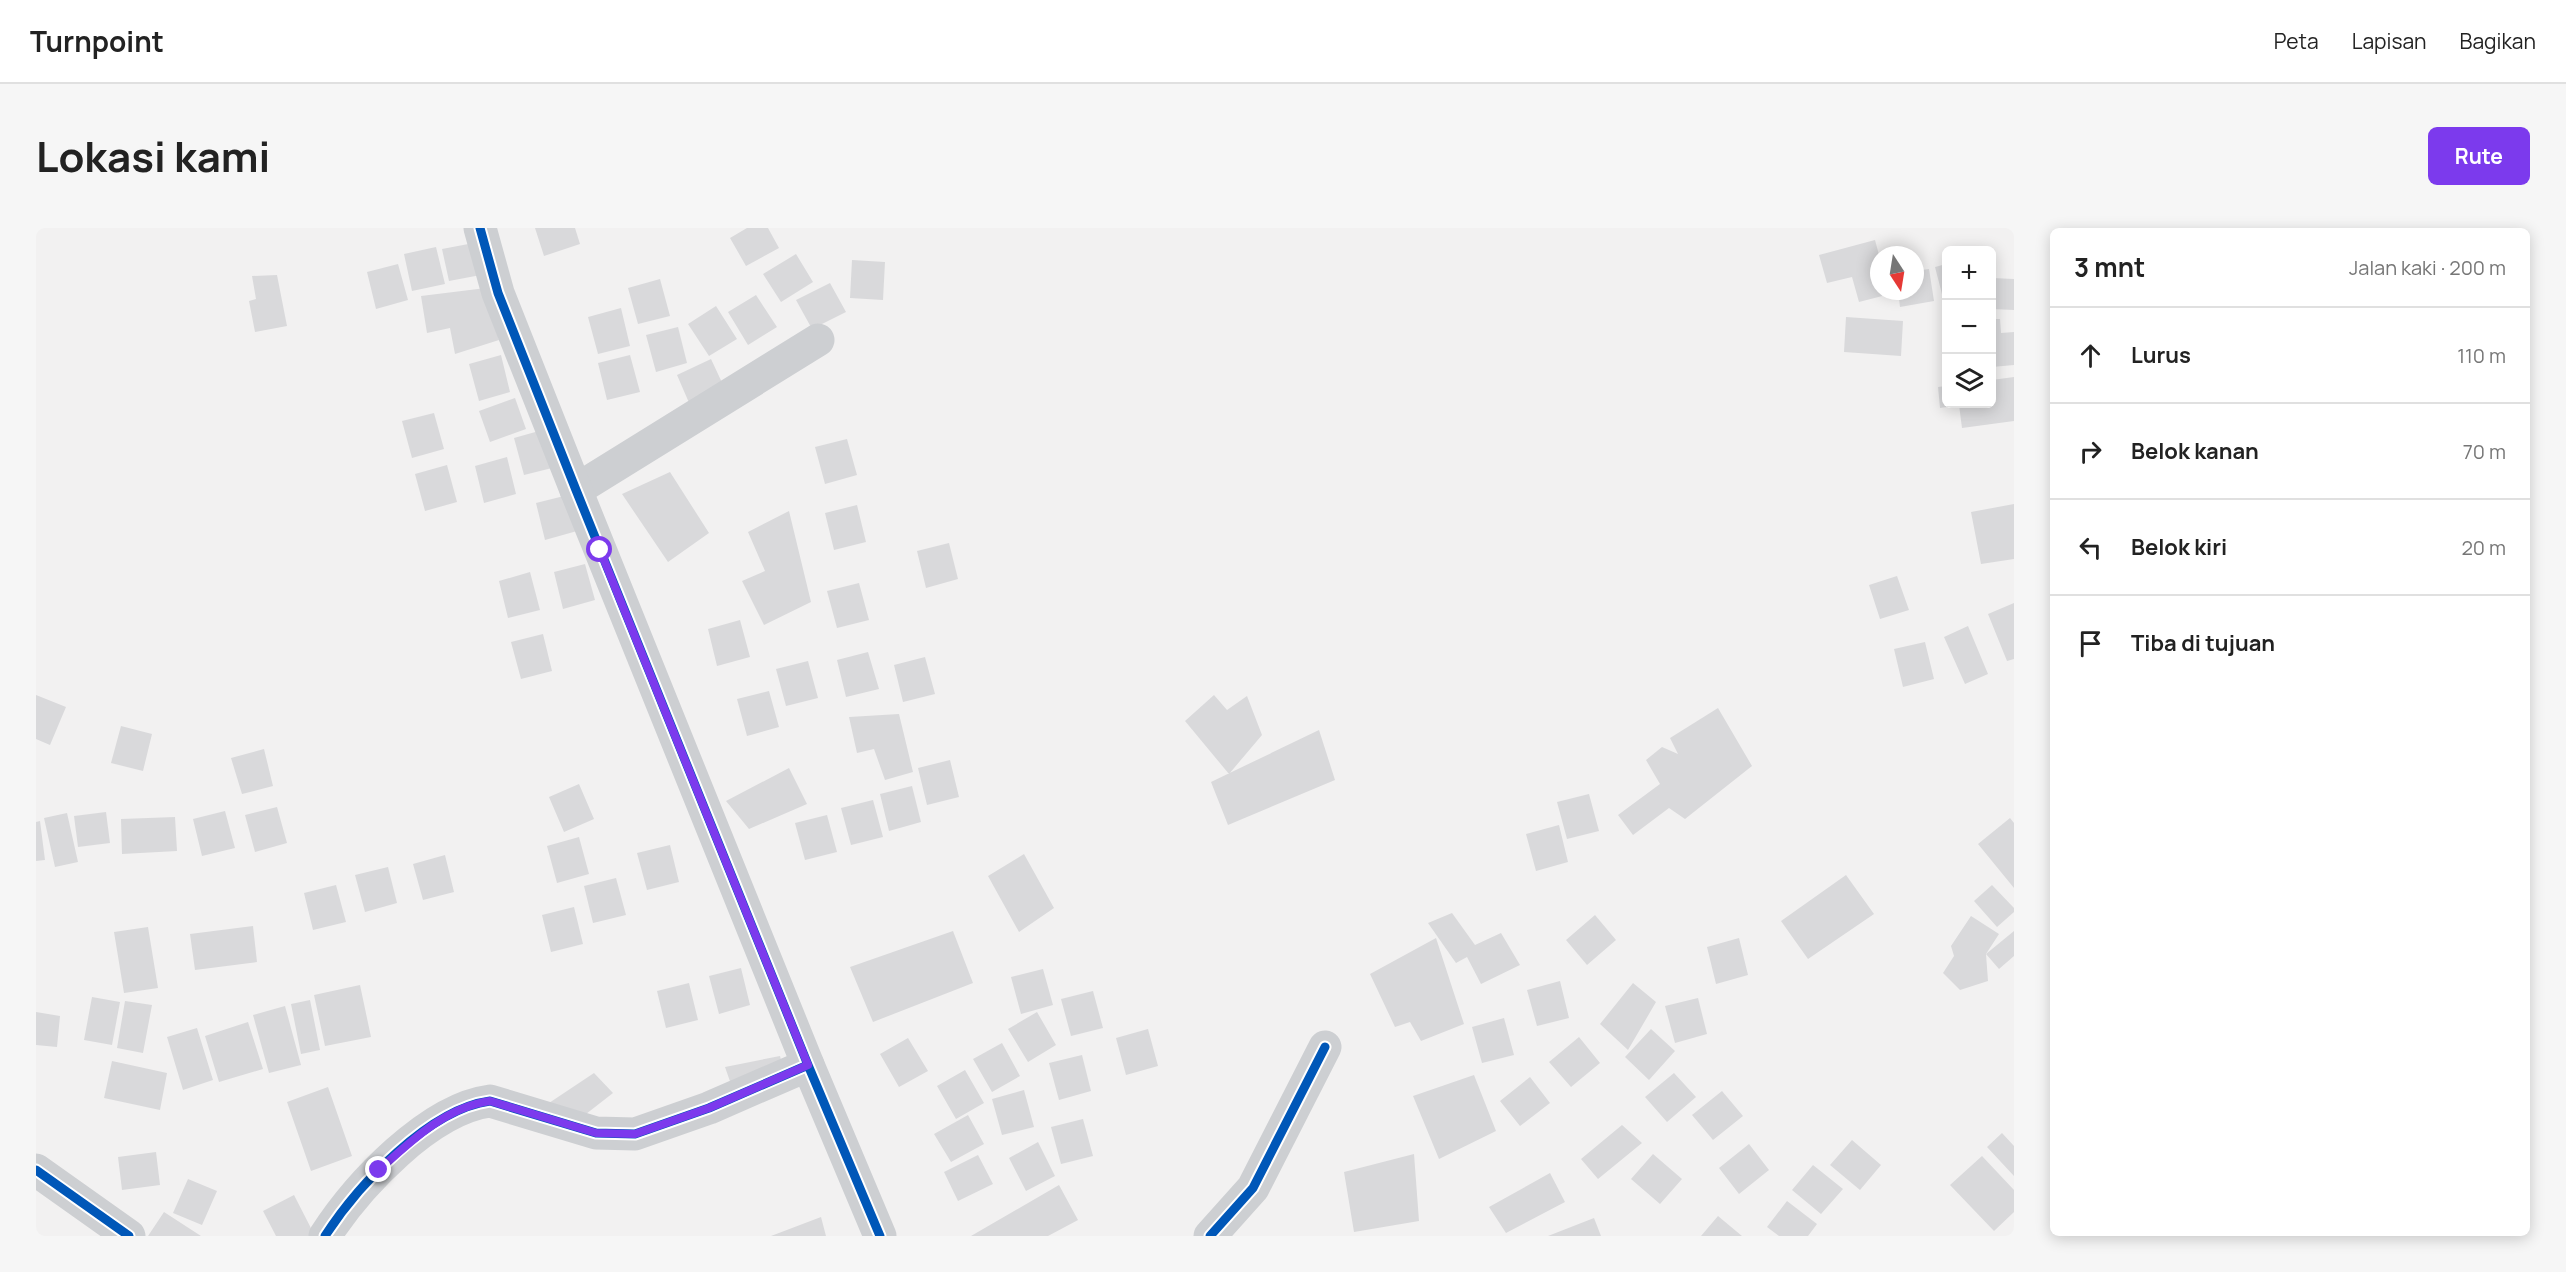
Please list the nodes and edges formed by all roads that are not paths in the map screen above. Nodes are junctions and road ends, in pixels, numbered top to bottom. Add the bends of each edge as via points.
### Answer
1 (480, 228) edge
2 (818, 340) dead end
3 (576, 490) junction
4 (1325, 1047) dead end
5 (808, 1065) junction
6 (36, 1170) edge
7 (1216, 1230) edge
8 (129, 1236) edge
9 (325, 1236) edge
10 (880, 1236) edge

1 - 3 street via 498,293
2 - 3 street
3 - 5 street
4 - 7 street via 1253,1188
5 - 9 street via 709,1108 635,1134 596,1133 490,1101 458,1109 410,1142 342,1210
5 - 10 street
6 - 8 street

